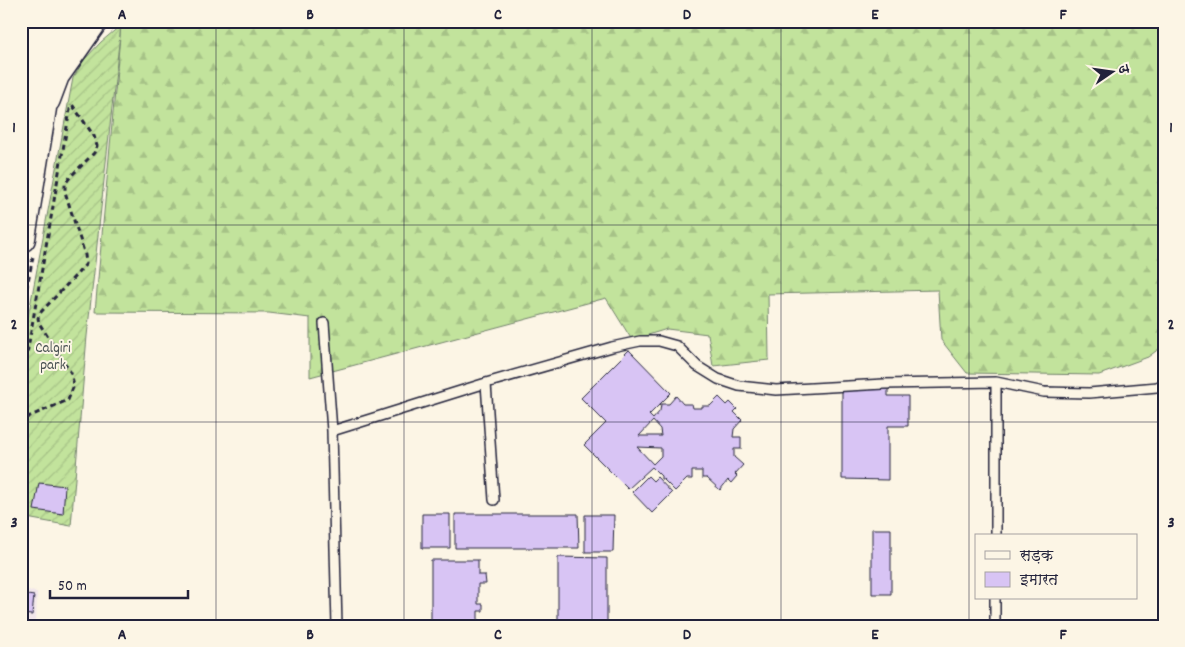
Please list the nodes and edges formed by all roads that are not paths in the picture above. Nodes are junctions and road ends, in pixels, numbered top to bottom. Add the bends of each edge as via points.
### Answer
1 (38, 21) edge
2 (71, 21) edge
3 (94, 21) edge
4 (31, 59) edge
5 (42, 108) junction
6 (21, 238) edge
7 (324, 323) dead end
8 (996, 382) junction
9 (486, 383) junction
10 (1164, 384) edge
11 (332, 431) junction
12 (494, 500) dead end
13 (996, 534) edge
14 (995, 600) edge
15 (337, 626) edge
16 (995, 626) edge

1 - 4 main road
2 - 4 main road
3 - 5 main road via 55,75
4 - 5 main road
5 - 6 main road
7 - 11 lane
8 - 9 lane via 776,390 739,386 718,380 697,366 677,346 659,341 640,341
8 - 10 lane via 1044,392 1089,393
8 - 13 lane
9 - 11 lane
9 - 12 lane
11 - 15 lane
14 - 16 lane

